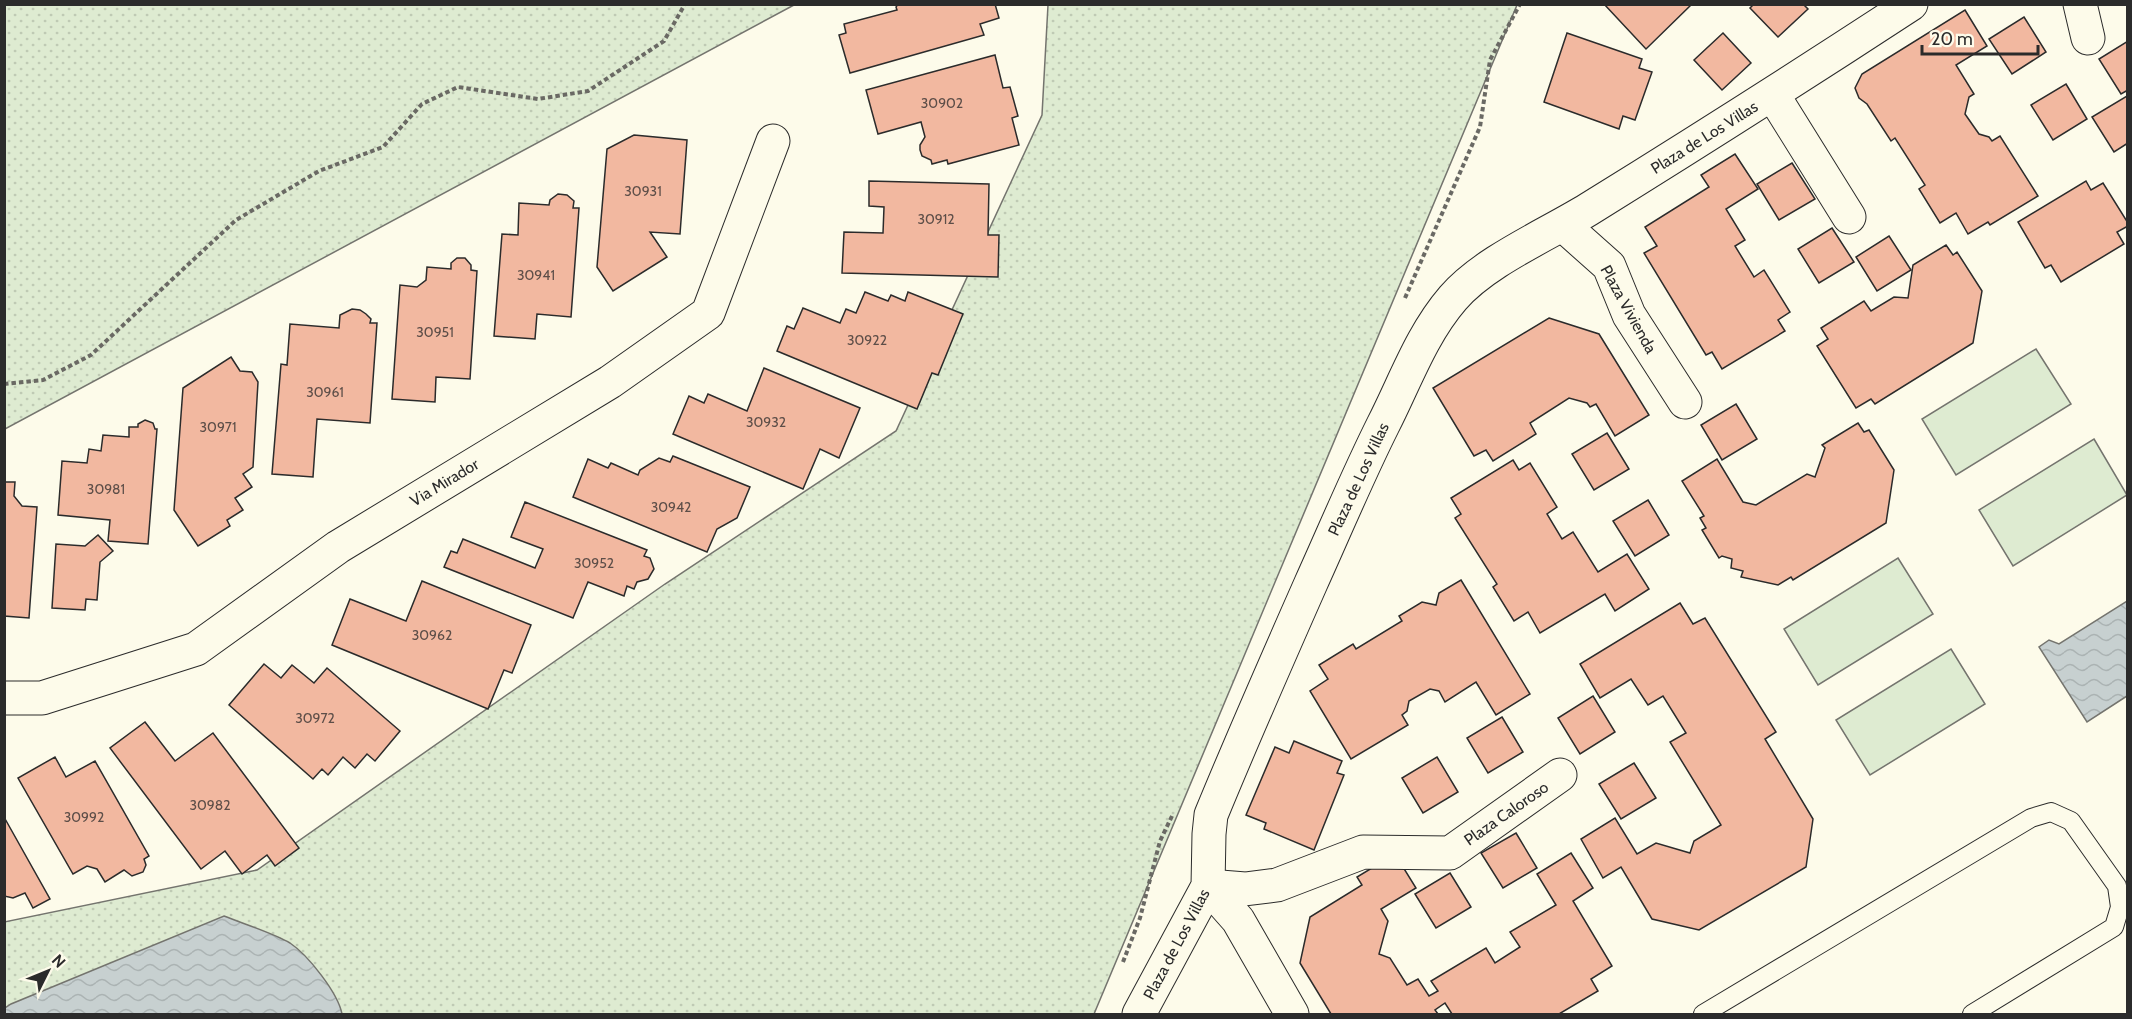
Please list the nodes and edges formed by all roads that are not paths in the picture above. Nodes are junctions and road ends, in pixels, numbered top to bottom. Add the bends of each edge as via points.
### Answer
1 (1911, 4) edge
2 (2080, 4) edge
3 (2088, 38) dead end
4 (1773, 95) junction
5 (773, 141) dead end
6 (1850, 217) dead end
7 (1563, 225) junction
8 (1685, 402) dead end
9 (4, 698) edge
10 (1560, 776) dead end
11 (1208, 886) junction
12 (1139, 1014) edge
13 (1292, 1014) edge
14 (1703, 1014) edge
15 (1972, 1014) edge

1 - 4 street, Plaza de Los Villas
2 - 3 street
4 - 6 street, Plaza de Los Villas
4 - 7 street, Plaza de Los Villas
5 - 9 street, Via Mirador via 708,313 609,382 338,547 196,649 42,698
7 - 8 street, Plaza Vivienda via 1609,266 1629,315
7 - 11 street, Plaza de Los Villas via 1474,279 1454,297 1416,354 1356,479 1211,815
10 - 11 street, Plaza Caloroso via 1450,853 1363,852 1277,885 1245,889
11 - 12 street, Plaza de Los Villas
11 - 13 street via 1238,920
14 - 15 lane via 2031,818 2051,812 2071,821 2117,886 2120,907 2114,927

